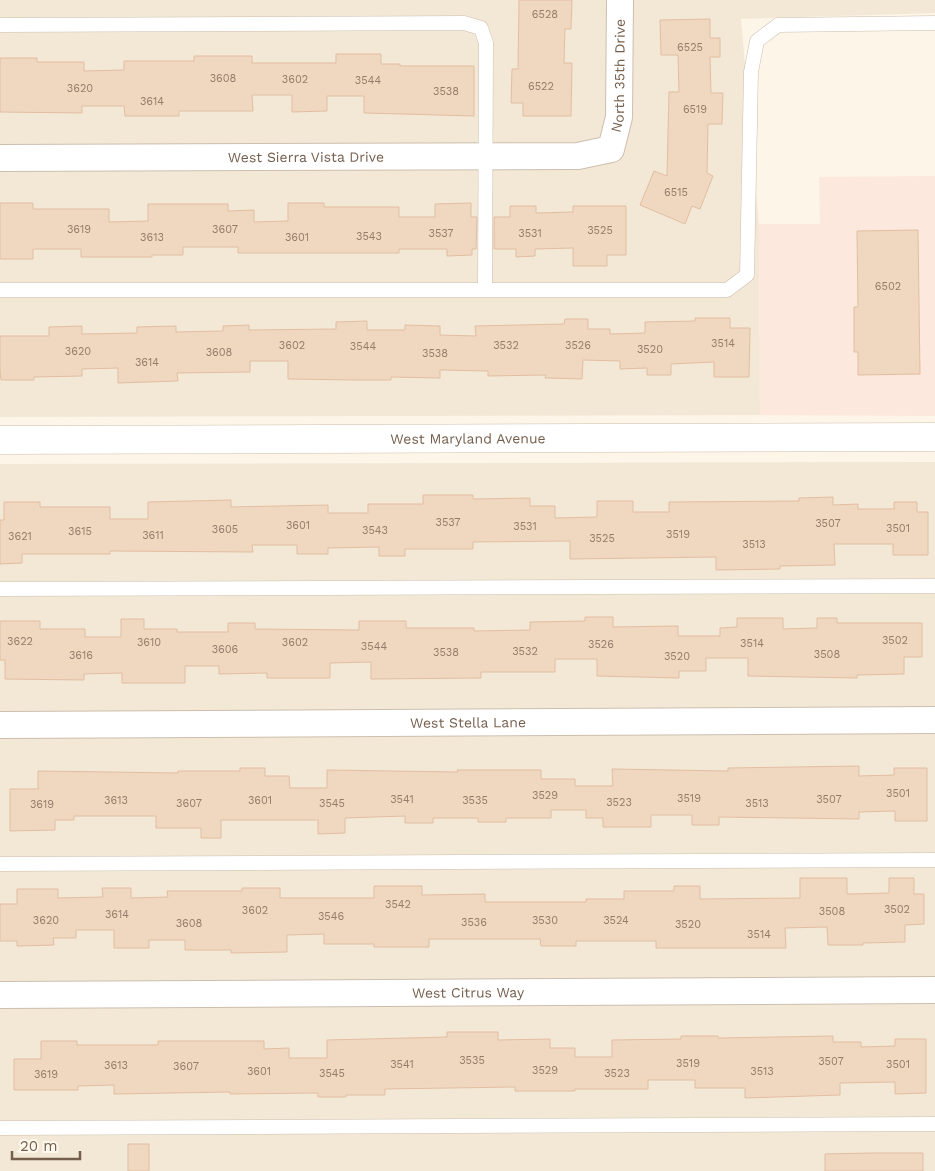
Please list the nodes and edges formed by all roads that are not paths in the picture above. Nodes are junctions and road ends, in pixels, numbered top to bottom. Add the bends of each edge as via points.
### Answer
1 (620, 0) edge
2 (935, 24) edge
3 (0, 25) edge
4 (611, 149) joint
5 (485, 157) junction
6 (0, 158) edge
7 (485, 289) junction
8 (0, 290) edge
9 (935, 437) edge
10 (0, 440) edge
11 (935, 586) edge
12 (0, 590) edge
13 (935, 720) edge
14 (0, 725) edge
15 (935, 860) edge
16 (0, 864) edge
17 (935, 990) edge
18 (0, 995) edge
19 (935, 1124) edge
20 (0, 1128) edge

1 - 4 street, North 35th Drive via 619,117
2 - 7 lane via 778,25 757,41 751,72 747,275 727,290
3 - 5 lane via 464,23 481,28 486,43
4 - 5 street, West Sierra Vista Drive via 578,156
5 - 6 street, West Sierra Vista Drive
5 - 7 lane
7 - 8 lane
9 - 10 street, West Maryland Avenue
11 - 12 lane
13 - 14 street, West Stella Lane
15 - 16 lane
17 - 18 street, West Citrus Way
19 - 20 lane

